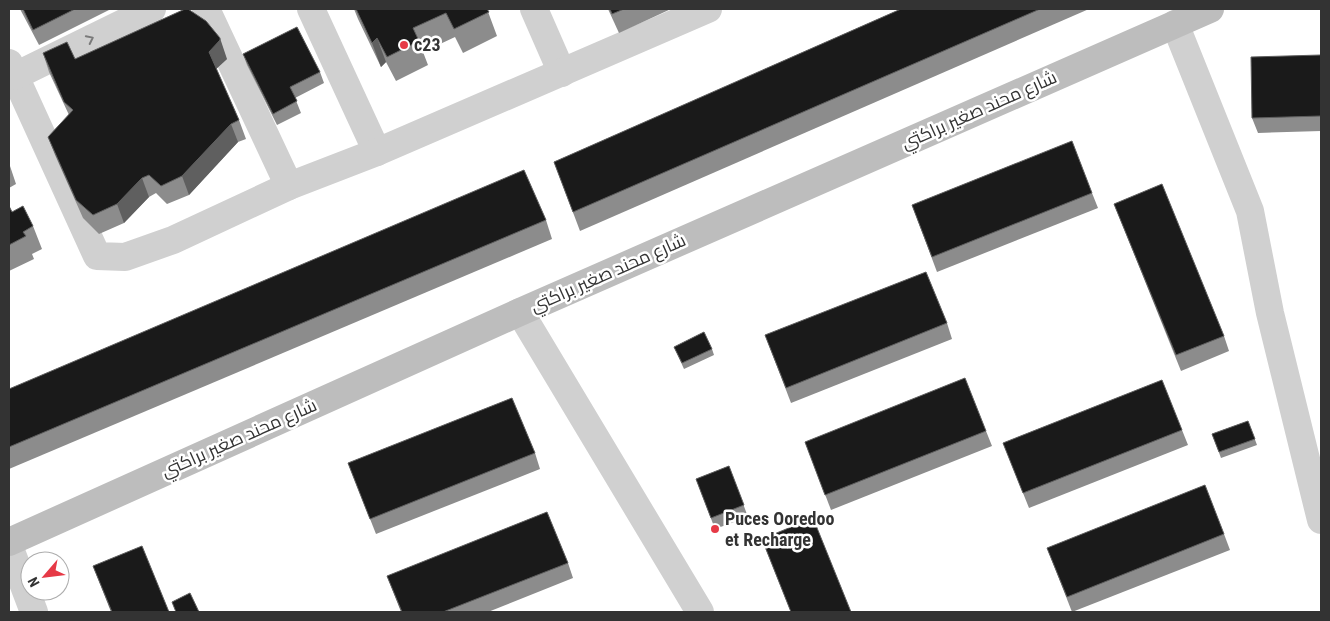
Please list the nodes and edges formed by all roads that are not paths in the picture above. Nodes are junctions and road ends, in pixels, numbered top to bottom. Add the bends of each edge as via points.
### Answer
1 (152, 9) edge
2 (206, 9) edge
3 (311, 9) edge
4 (534, 9) edge
5 (708, 9) edge
6 (1210, 9) edge
7 (1175, 24) junction
8 (12, 69) edge
9 (562, 73) junction
10 (377, 152) junction
11 (289, 186) junction
12 (520, 312) junction
13 (1321, 520) edge
14 (9, 542) edge
15 (9, 546) edge
16 (34, 612) edge
17 (700, 612) edge

8 -> 1 street
2 - 11 street
3 - 10 street
4 - 9 street
5 - 9 street
6 - 7 street, شارع محند صغير براكتي
7 - 12 street, شارع محند صغير براكتي
7 - 13 street via 1250,211 1270,313
8 - 11 street via 97,256 125,258 173,240
9 - 10 street
10 - 11 street
12 - 14 street, شارع محند صغير براكتي
12 - 17 street
15 - 16 street

